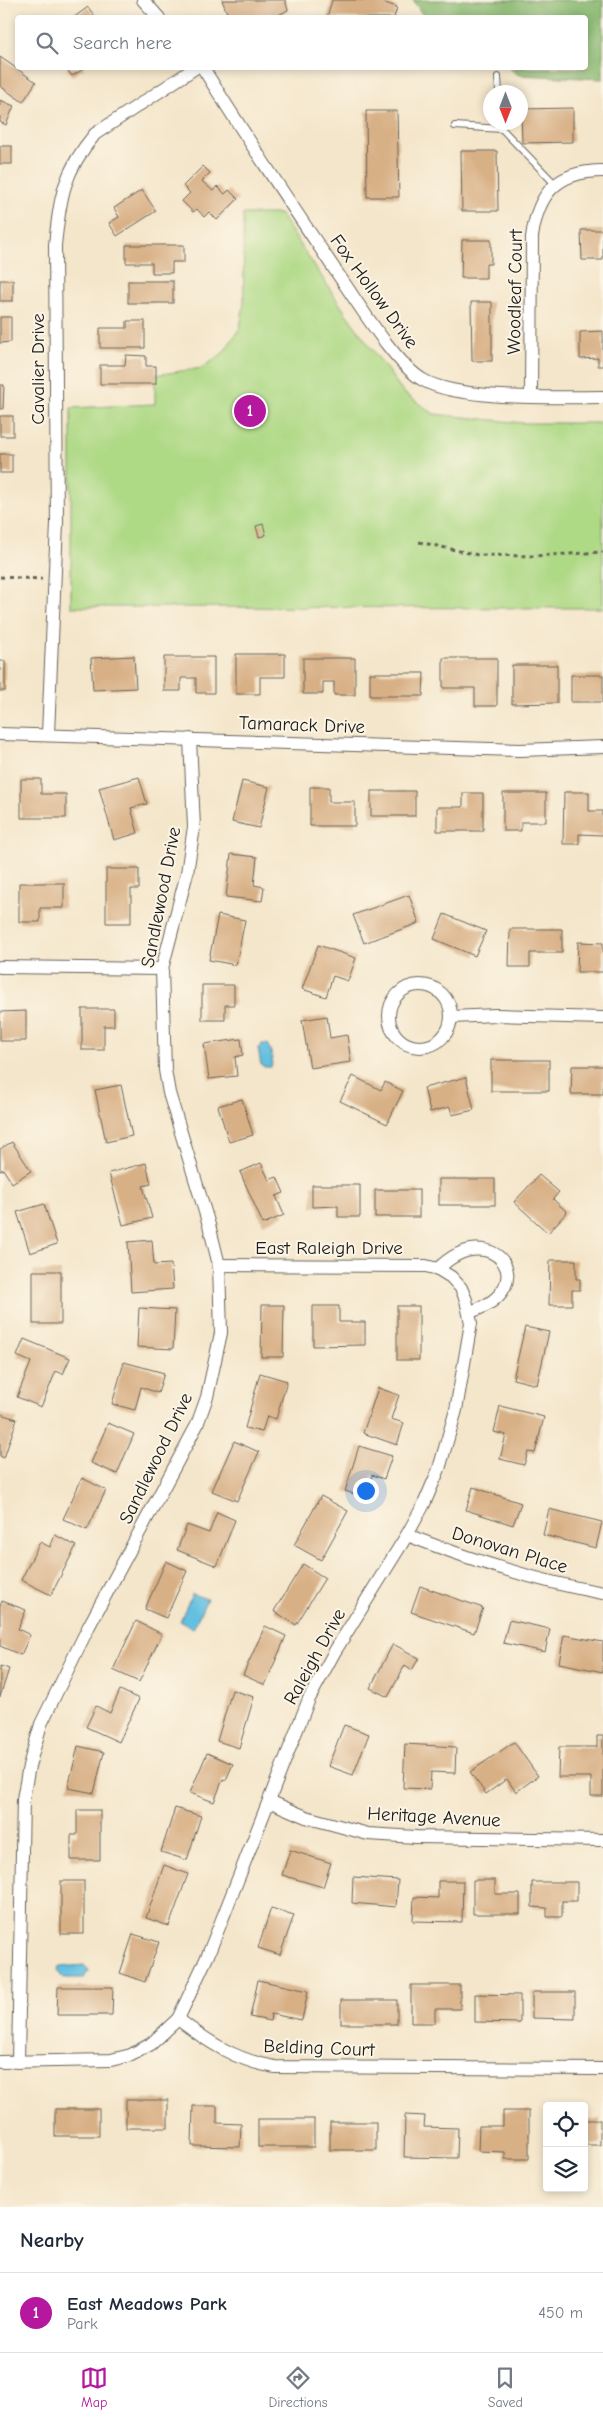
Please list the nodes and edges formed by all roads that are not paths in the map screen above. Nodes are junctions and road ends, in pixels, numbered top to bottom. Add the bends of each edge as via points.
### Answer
1 (143, 0) edge
2 (156, 15) edge
3 (192, 70) edge
4 (204, 70) edge
5 (498, 77) dead end
6 (499, 85) edge
7 (455, 126) dead end
8 (483, 126) edge
9 (506, 130) edge
10 (603, 171) edge
11 (555, 184) junction
12 (531, 397) junction
13 (603, 397) edge
14 (0, 734) edge
15 (48, 734) junction
16 (190, 739) junction
17 (603, 747) edge
18 (0, 967) edge
19 (162, 969) junction
20 (451, 1017) junction
21 (603, 1018) edge
22 (219, 1265) junction
23 (438, 1268) junction
24 (470, 1312) junction
25 (407, 1535) junction
26 (603, 1593) edge
27 (269, 1801) junction
28 (603, 1840) edge
29 (178, 2019) junction
30 (0, 2062) edge
31 (18, 2062) junction
32 (603, 2069) edge

1 - 2 street
3 - 15 street, Cavalier Drive via 95,134 68,173 60,200 55,245 55,580
4 - 12 street, Fox Hollow Drive via 346,287 407,365 422,380 444,387
5 - 6 lane
7 - 8 lane
9 - 11 lane
10 - 11 street, Woodleaf Court via 588,171
11 - 12 street, Woodleaf Court via 543,197 535,216 532,237
12 - 13 street, Fox Hollow Drive
14 - 15 street, Tamarack Drive
15 - 16 street, Tamarack Drive
16 - 17 street, Tamarack Drive via 520,750
16 - 19 street, Sandlewood Drive via 194,827 187,873
18 - 19 street
19 - 22 street, Sandlewood Drive via 165,1070 169,1093
20 - 20 street via 442,994 421,984 398,993 388,1015 397,1038 419,1047 442,1039
20 - 21 street via 496,1014
22 - 23 street, East Raleigh Drive
22 - 31 street, Sandlewood Drive via 221,1333 207,1397 196,1425 40,1724 29,1766 23,1799
23 - 24 street, Raleigh Drive via 461,1288
23 - 24 street via 461,1252 480,1248 496,1254 505,1265 508,1277 502,1294 484,1307
24 - 25 street, Raleigh Drive via 471,1333 440,1469
25 - 26 street, Donovan Place via 482,1564
25 - 27 street, Raleigh Drive via 309,1699
27 - 28 street, Heritage Avenue via 306,1817 368,1834
27 - 29 street, Raleigh Drive via 208,1955
29 - 31 street via 151,2044 111,2060
29 - 32 street, Belding Court via 222,2050 244,2060 275,2067
30 - 31 street

